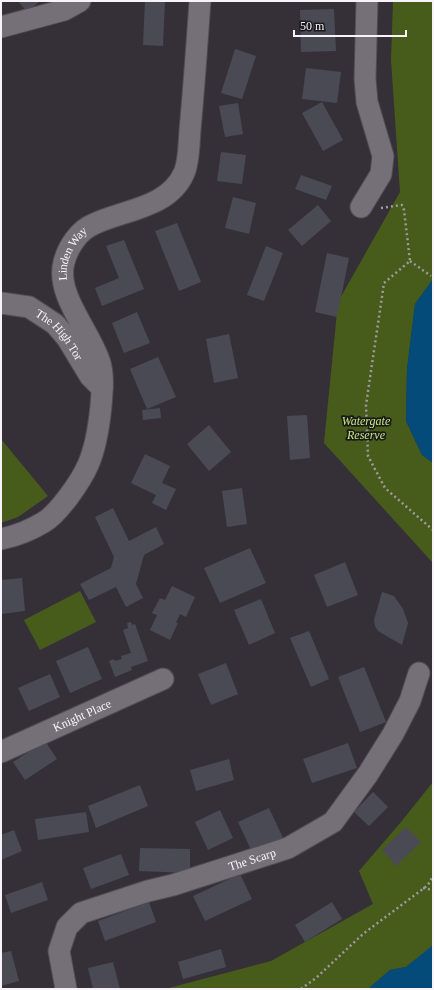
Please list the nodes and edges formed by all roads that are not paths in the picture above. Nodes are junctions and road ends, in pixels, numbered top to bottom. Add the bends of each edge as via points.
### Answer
1 (80, 1) edge
2 (200, 1) edge
3 (367, 1) edge
4 (1, 27) edge
5 (364, 202) road end
6 (1, 303) edge
7 (102, 388) junction
8 (1, 540) edge
9 (419, 673) dead end
10 (163, 679) dead end
11 (1, 752) edge
12 (66, 989) edge

1 - 4 street via 64,10
2 - 7 street, Linden Way via 184,173 164,196 137,209 92,224 69,248 63,263 63,282 69,299 101,365
3 - 5 street via 367,102 383,156 381,174
6 - 7 street, The High Tor via 29,307 54,324 67,338 90,376
7 - 8 street, Linden Way via 98,430 89,464 69,496 45,521 14,537
9 - 12 street, The Scarp via 410,701 393,734 333,822 288,848 81,913 66,927 59,951
10 - 11 street, Knight Place

